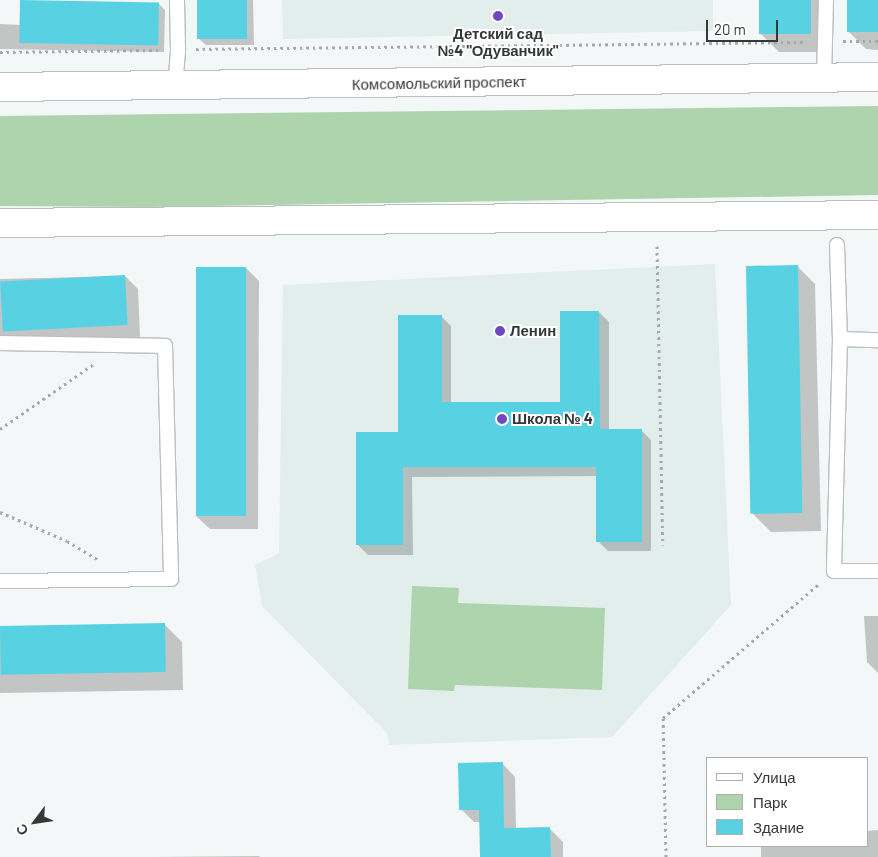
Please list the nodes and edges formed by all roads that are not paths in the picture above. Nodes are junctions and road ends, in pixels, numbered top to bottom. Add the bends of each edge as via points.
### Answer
1 (176, 0) edge
2 (826, 0) edge
3 (824, 77) junction
4 (878, 77) edge
5 (175, 86) junction
6 (0, 87) edge
7 (878, 215) edge
8 (0, 223) edge
9 (837, 245) dead end
10 (840, 339) junction
11 (878, 340) edge
12 (0, 344) edge
13 (878, 571) edge
14 (0, 580) edge

1 - 5 lane via 178,49
2 - 3 lane
3 - 4 main road, Комсомольский проспект
3 - 5 main road, Комсомольский проспект
5 - 6 main road, Комсомольский проспект
7 - 8 main road
9 - 10 lane
10 - 11 lane
10 - 13 lane via 834,571
12 - 14 lane via 165,346 171,579

